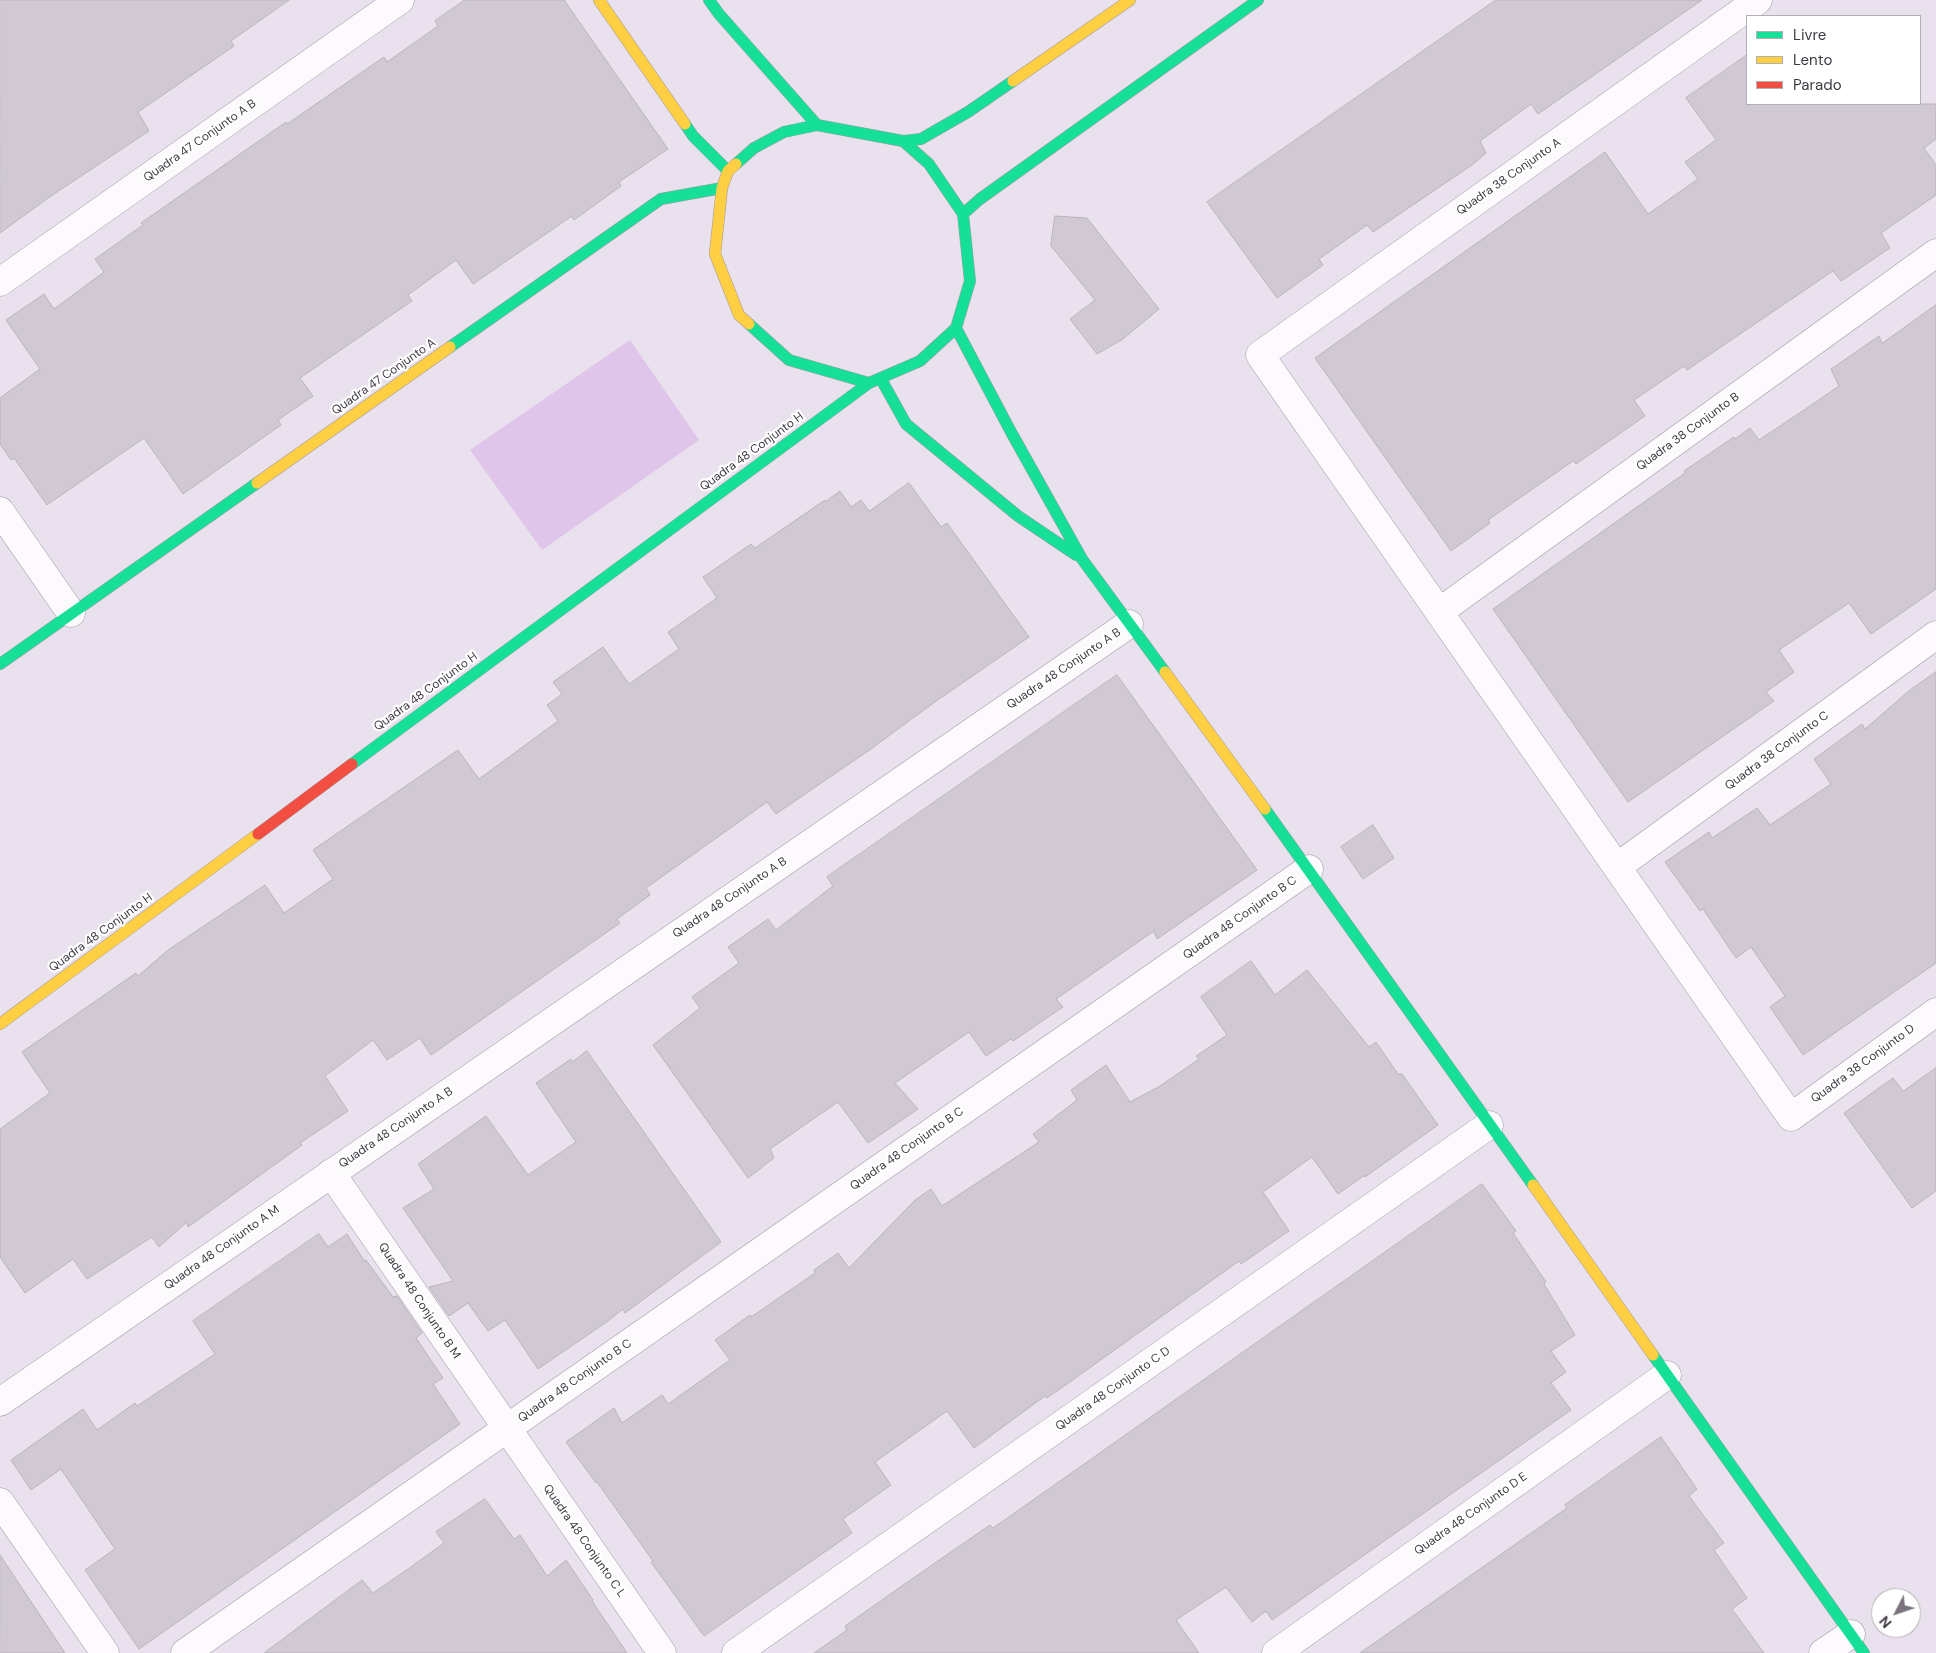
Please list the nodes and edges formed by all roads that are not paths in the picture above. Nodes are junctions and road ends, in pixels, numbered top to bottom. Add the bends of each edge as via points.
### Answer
1 (400, 0) edge
2 (599, 0) edge
3 (709, 0) edge
4 (1130, 0) edge
5 (1258, 0) edge
6 (1758, 0) edge
7 (817, 125) junction
8 (903, 141) junction
9 (728, 171) junction
10 (722, 188) junction
11 (963, 214) junction
12 (1936, 253) edge
13 (0, 282) edge
14 (956, 328) junction
15 (882, 379) junction
16 (869, 383) junction
17 (0, 511) edge
18 (1082, 559) junction
19 (1439, 612) junction
20 (71, 613) junction
21 (1129, 624) junction
22 (1936, 635) edge
23 (0, 664) edge
24 (1617, 868) junction
25 (1308, 870) junction
26 (1936, 1012) edge
27 (0, 1024) edge
28 (1490, 1124) junction
29 (331, 1173) junction
30 (1667, 1375) junction
31 (0, 1402) edge
32 (506, 1429) junction
33 (0, 1502) edge
34 (1857, 1643) edge
35 (105, 1653) edge
36 (185, 1653) edge
37 (662, 1653) edge
38 (736, 1653) edge
39 (1276, 1653) edge
40 (1823, 1653) edge

1 - 13 street, Quadra 47 Conjunto A B
2 - 9 street via 693,136
3 - 7 street
4 - 8 street via 968,112 921,139
5 - 11 street via 1099,112
6 - 19 street, Quadra 38 Conjunto A via 1260,355
7 - 8 street
7 - 9 street via 784,132 754,148
8 - 11 street via 929,164
9 - 10 street
10 - 16 street via 716,254 739,316 789,360
10 - 20 street, Quadra 47 Conjunto A via 661,199
11 - 14 street via 970,281
12 - 19 street, Quadra 38 Conjunto B
14 - 15 street via 920,361
14 - 18 street
15 - 16 street
15 - 18 street via 906,424 1018,516
16 - 27 street, Quadra 48 Conjunto H
17 - 20 street
18 - 21 street
19 - 24 street
20 - 23 street, Quadra 47 Conjunto A
21 - 25 street
21 - 29 street, Quadra 48 Conjunto A B
22 - 24 street, Quadra 38 Conjunto C
24 - 26 street, Quadra 38 Conjunto D via 1791,1117
25 - 28 street
25 - 32 street, Quadra 48 Conjunto B C
28 - 30 street
28 - 38 street, Quadra 48 Conjunto C D
29 - 31 street, Quadra 48 Conjunto A M
29 - 32 street, Quadra 48 Conjunto B M
30 - 34 street
30 - 39 street, Quadra 48 Conjunto D E
32 - 36 street, Quadra 48 Conjunto B C
32 - 37 street, Quadra 48 Conjunto C L
33 - 35 street
34 - 40 street

